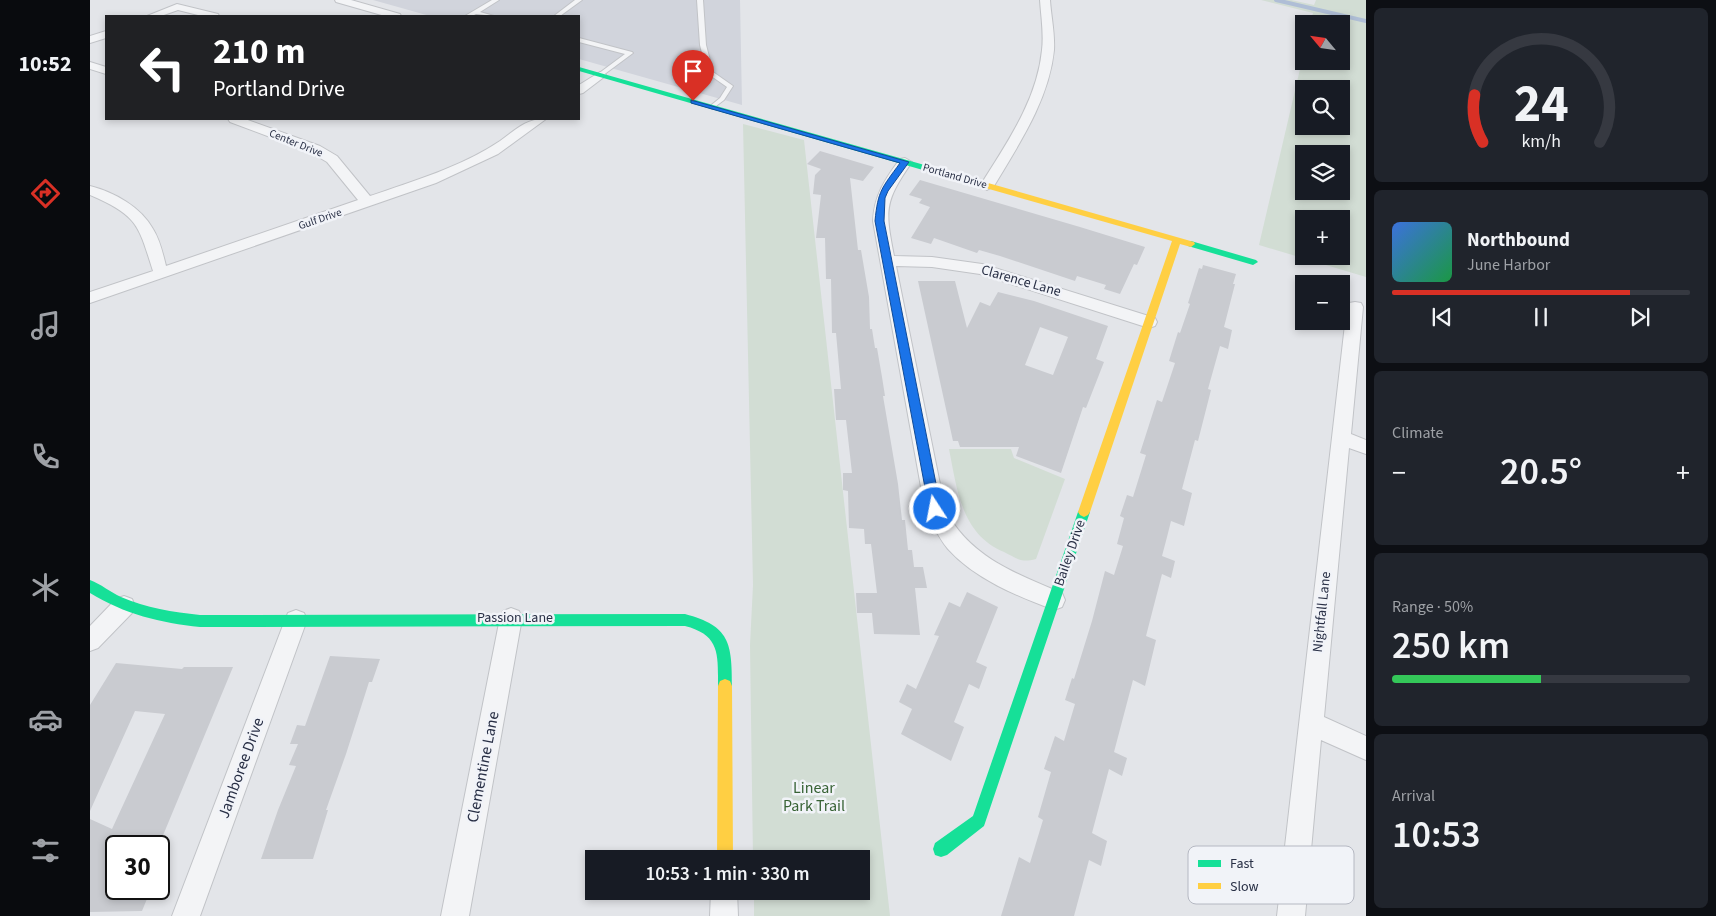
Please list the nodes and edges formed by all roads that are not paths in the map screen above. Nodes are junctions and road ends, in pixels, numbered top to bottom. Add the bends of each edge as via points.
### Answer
1 (340, 0) edge
2 (496, 0) edge
3 (580, 0) edge
4 (700, 0) edge
5 (1045, 0) edge
6 (475, 12) junction
7 (155, 15) edge
8 (210, 15) edge
9 (392, 15) edge
10 (470, 15) edge
11 (487, 15) edge
12 (558, 15) edge
13 (105, 34) edge
14 (90, 40) edge
15 (580, 40) edge
16 (90, 65) edge
17 (580, 69) edge
18 (105, 71) edge
19 (600, 75) junction
20 (580, 89) edge
21 (712, 107) junction
22 (237, 120) edge
23 (539, 120) edge
24 (905, 162) junction
25 (987, 186) junction
26 (90, 190) edge
27 (368, 203) junction
28 (1177, 241) junction
29 (888, 261) junction
30 (1253, 262) dead end
31 (161, 273) junction
32 (90, 298) edge
33 (1358, 314) edge
34 (1150, 322) junction
35 (1341, 438) junction
36 (1366, 447) edge
37 (90, 586) edge
38 (1054, 600) junction
39 (124, 606) junction
40 (511, 618) junction
41 (296, 620) junction
42 (90, 641) edge
43 (1310, 723) junction
44 (1366, 748) edge
45 (1297, 846) edge
46 (941, 849) dead end
47 (725, 850) edge
48 (724, 900) edge
49 (186, 916) edge
50 (455, 916) edge
51 (724, 916) edge

1 - 9 street
2 - 6 lane
3 - 12 lane
4 - 21 lane via 703,45 710,73 730,86
5 - 25 street via 1048,48 1042,82 1028,116
6 - 10 lane
6 - 11 lane
7 - 8 street via 177,7
13 - 14 street
15 - 19 lane via 630,53
16 - 18 street
17 - 19 street, Portland Drive
19 - 20 street
19 - 21 street, Portland Drive
21 - 24 street, Portland Drive
22 - 27 street, Center Drive via 315,149 332,159
23 - 27 street, Gulf Drive via 466,165
24 - 25 street, Portland Drive
24 - 29 street via 881,198 880,221
25 - 28 street, Portland Drive
26 - 31 street via 121,204 135,216 146,229
27 - 31 street, Gulf Drive
28 - 30 street, Portland Drive
28 - 34 street, Bailey Drive
29 - 34 street, Clarence Lane via 932,262 982,269
29 - 38 street via 940,523 958,547 974,561
31 - 32 street, Gulf Drive
33 - 35 street, Nightfall Lane
34 - 38 street, Bailey Drive
35 - 36 street
35 - 43 street, Nightfall Lane
37 - 39 street, Passion Lane
38 - 46 street, Bailey Drive via 979,821
39 - 41 street, Passion Lane via 176,620
39 - 42 street
40 - 41 street, Passion Lane
40 - 47 street, Passion Lane via 676,618 711,627 725,652
40 - 50 street, Clementine Lane
41 - 49 street, Jamboree Drive
43 - 44 street
43 - 45 street, Nightfall Lane
48 - 51 street

